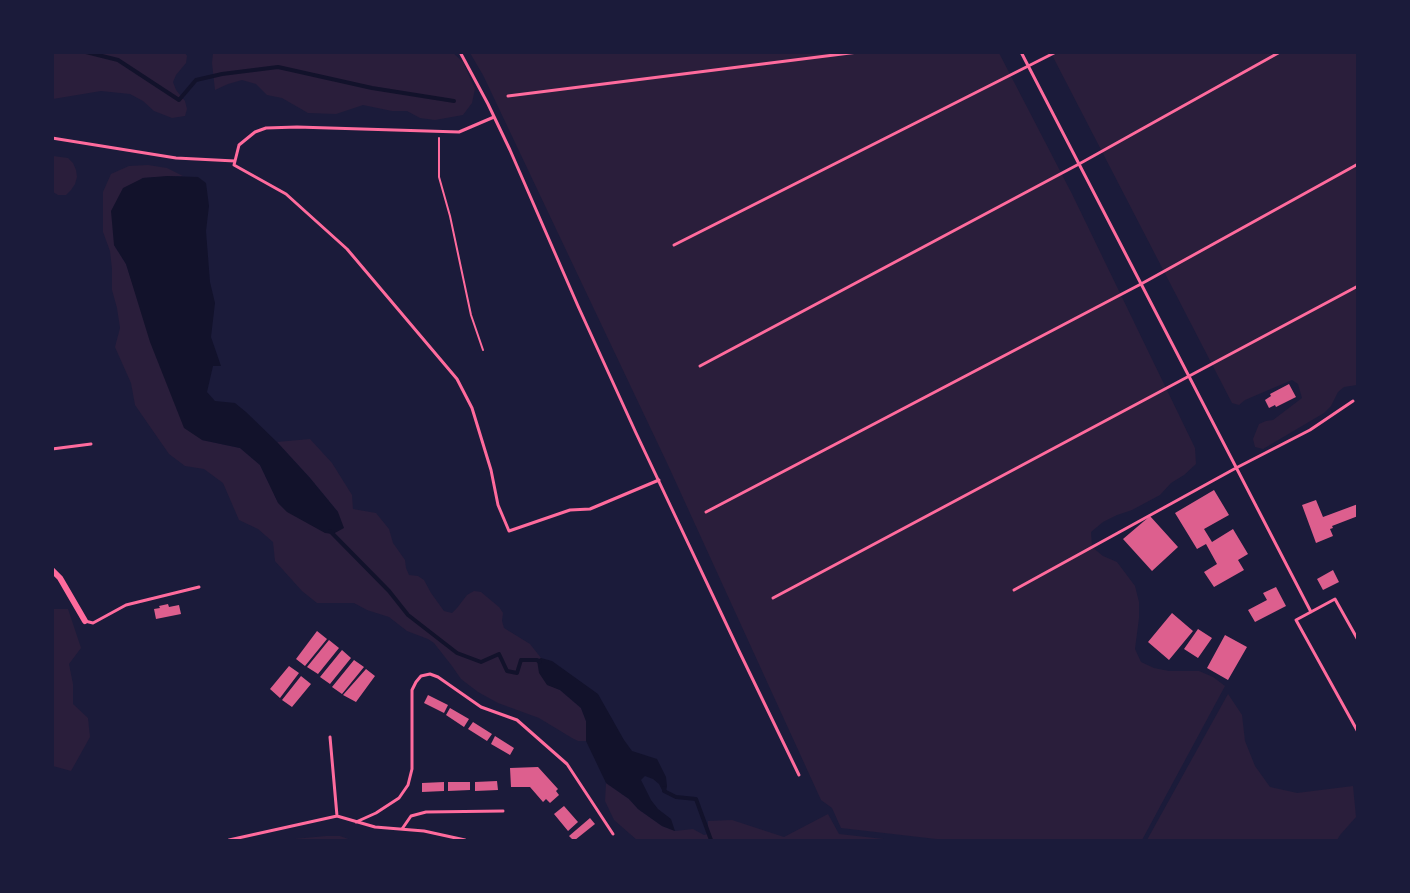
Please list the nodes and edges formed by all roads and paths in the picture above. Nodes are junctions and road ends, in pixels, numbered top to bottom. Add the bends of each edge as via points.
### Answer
1 (460, 52) edge
2 (858, 52) edge
3 (1021, 52) edge
4 (1056, 52) edge
5 (1280, 52) edge
6 (1029, 67) junction
7 (508, 96) dead end
8 (494, 117) junction
9 (439, 132) junction
10 (52, 138) edge
11 (236, 161) junction
12 (1079, 164) junction
13 (1358, 164) edge
14 (674, 245) dead end
15 (1141, 284) junction
16 (1358, 286) edge
17 (483, 350) dead end
18 (700, 366) dead end
19 (1189, 376) junction
20 (1353, 401) dead end
21 (91, 444) dead end
22 (52, 449) edge
23 (1236, 468) junction
24 (658, 480) junction
25 (706, 512) dead end
26 (52, 570) edge
27 (199, 587) dead end
28 (1014, 590) dead end
29 (773, 598) dead end
30 (1311, 612) junction
31 (85, 621) joint
32 (1358, 640) edge
33 (1358, 732) edge
34 (330, 737) dead end
35 (799, 775) dead end
36 (503, 811) dead end
37 (337, 816) junction
38 (356, 822) junction
39 (402, 829) junction
40 (613, 834) dead end
41 (229, 840) edge
42 (465, 840) edge

1 - 8 lane
2 - 7 lane
3 - 6 lane
4 - 6 lane
5 - 12 lane
6 - 12 lane
6 - 14 lane
8 - 9 lane via 459,132
8 - 24 lane
9 - 11 lane via 266,128 239,145
9 - 17 path via 439,177 471,315
10 - 11 lane via 176,158
11 - 24 lane via 234,165 286,194 347,249 457,379 472,408 498,505 509,531 570,510 590,509
12 - 15 lane
12 - 18 lane
13 - 15 lane
15 - 19 lane
15 - 25 lane
16 - 19 lane
19 - 23 lane
19 - 29 lane
20 - 23 lane via 1310,430
21 - 22 lane
23 - 28 lane
23 - 30 lane
24 - 35 lane
26 - 31 street
27 - 31 lane via 126,604 93,623
30 - 32 lane via 1335,599
30 - 33 lane via 1296,620
34 - 37 lane
36 - 39 lane via 426,812 411,816
37 - 38 lane
37 - 41 lane
38 - 39 lane
38 - 40 lane via 399,798 408,785 412,769 412,690 421,676 430,674 481,707 517,720 567,764
39 - 42 lane

